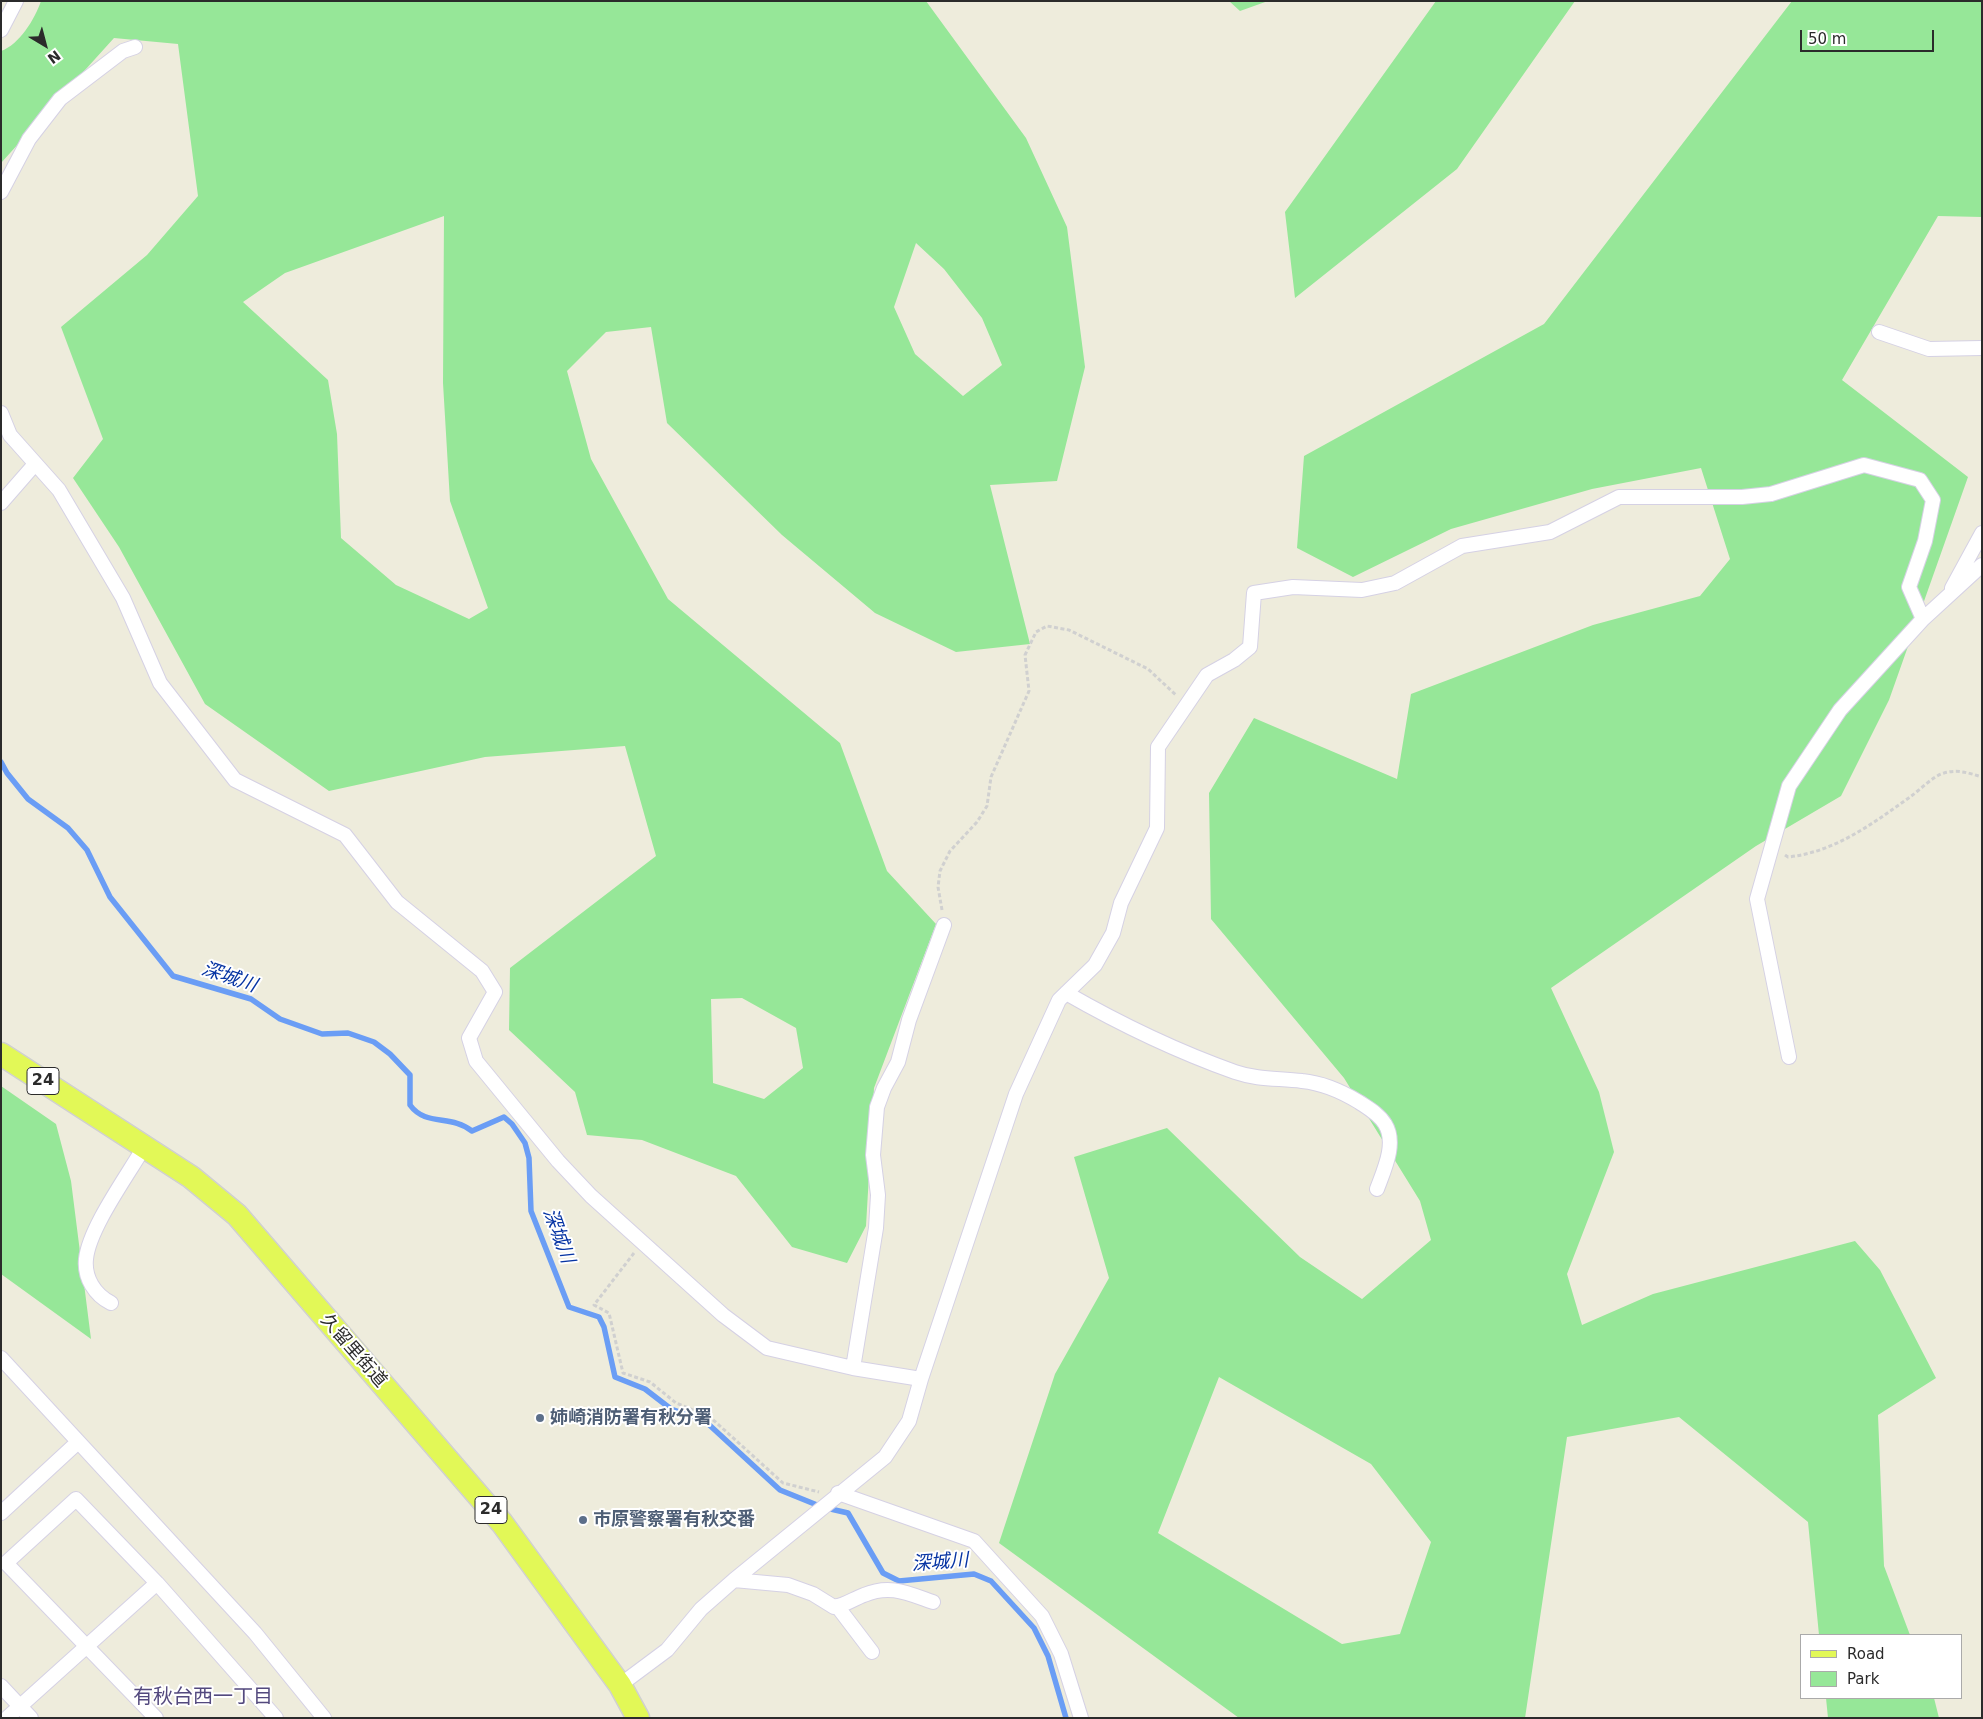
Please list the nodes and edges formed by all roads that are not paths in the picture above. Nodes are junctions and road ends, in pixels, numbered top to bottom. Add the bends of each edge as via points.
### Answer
1 (16, 1) edge
2 (1, 30) edge
3 (136, 47) dead end
4 (1, 192) edge
5 (1879, 332) dead end
6 (1982, 348) edge
7 (1, 413) edge
8 (35, 464) junction
9 (1, 502) edge
10 (1982, 533) edge
11 (1982, 565) edge
12 (1946, 598) junction
13 (1922, 619) junction
14 (944, 925) road end
15 (1066, 993) junction
16 (1, 1054) edge
17 (1789, 1057) dead end
18 (144, 1147) junction
19 (1377, 1189) dead end
20 (111, 1302) dead end
21 (1, 1358) edge
22 (853, 1368) junction
23 (921, 1379) junction
24 (78, 1442) junction
25 (838, 1493) junction
26 (1, 1514) edge
27 (734, 1580) junction
28 (157, 1583) junction
29 (933, 1602) dead end
30 (837, 1606) junction
31 (87, 1646) junction
32 (872, 1652) dead end
33 (620, 1685) junction
34 (1, 1686) edge
35 (20, 1706) junction
36 (7, 1718) edge
37 (31, 1718) edge
38 (156, 1718) edge
39 (276, 1718) edge
40 (324, 1718) edge
41 (638, 1718) edge
42 (1081, 1718) edge

1 - 2 street
3 - 4 street via 123,51 60,99 29,139
5 - 6 street via 1929,349
7 - 8 street via 10,435
8 - 9 street
8 - 22 street via 59,490 123,598 160,682 235,780 345,835 397,902 482,971 495,992 469,1038 476,1061 558,1161 591,1196 723,1315 767,1348
10 - 12 street
11 - 12 street
12 - 13 street
13 - 15 street via 1909,587 1933,500 1920,480 1864,465 1771,494 1619,497 1550,532 1462,546 1386,585 1362,590 1293,587 1254,593 1250,647 1207,675 1158,747 1157,828 1121,903 1114,933 1095,965
13 - 17 street via 1840,710 1789,786 1757,899
14 - 22 street via 909,1020 898,1062 877,1107 873,1155 878,1195 876,1228
15 - 19 street via 1121,1024 1233,1071 1255,1079 1303,1081 1336,1089 1372,1110 1385,1124 1391,1140
15 - 23 street via 1059,1000 1016,1094
16 - 18 main road, 久留里街道 / 24
18 - 20 street via 92,1237 86,1260 88,1278 99,1297
18 - 33 main road, 久留里街道 / 24 via 208,1189 237,1215 502,1523
21 - 24 street
22 - 23 street
23 - 25 street via 909,1422 885,1457
24 - 26 street
24 - 40 street via 255,1633
25 - 27 street
25 - 42 street via 974,1541 1042,1616 1061,1654
27 - 30 street via 788,1585
27 - 33 street via 701,1609 667,1650
28 - 31 street
28 - 31 street via 76,1499 69,1505 6,1563
28 - 39 street
29 - 30 street via 885,1588
30 - 32 street
31 - 35 street
31 - 38 street
33 - 41 main road, 久留里街道 / 24
34 - 35 street
35 - 36 street
35 - 37 street

